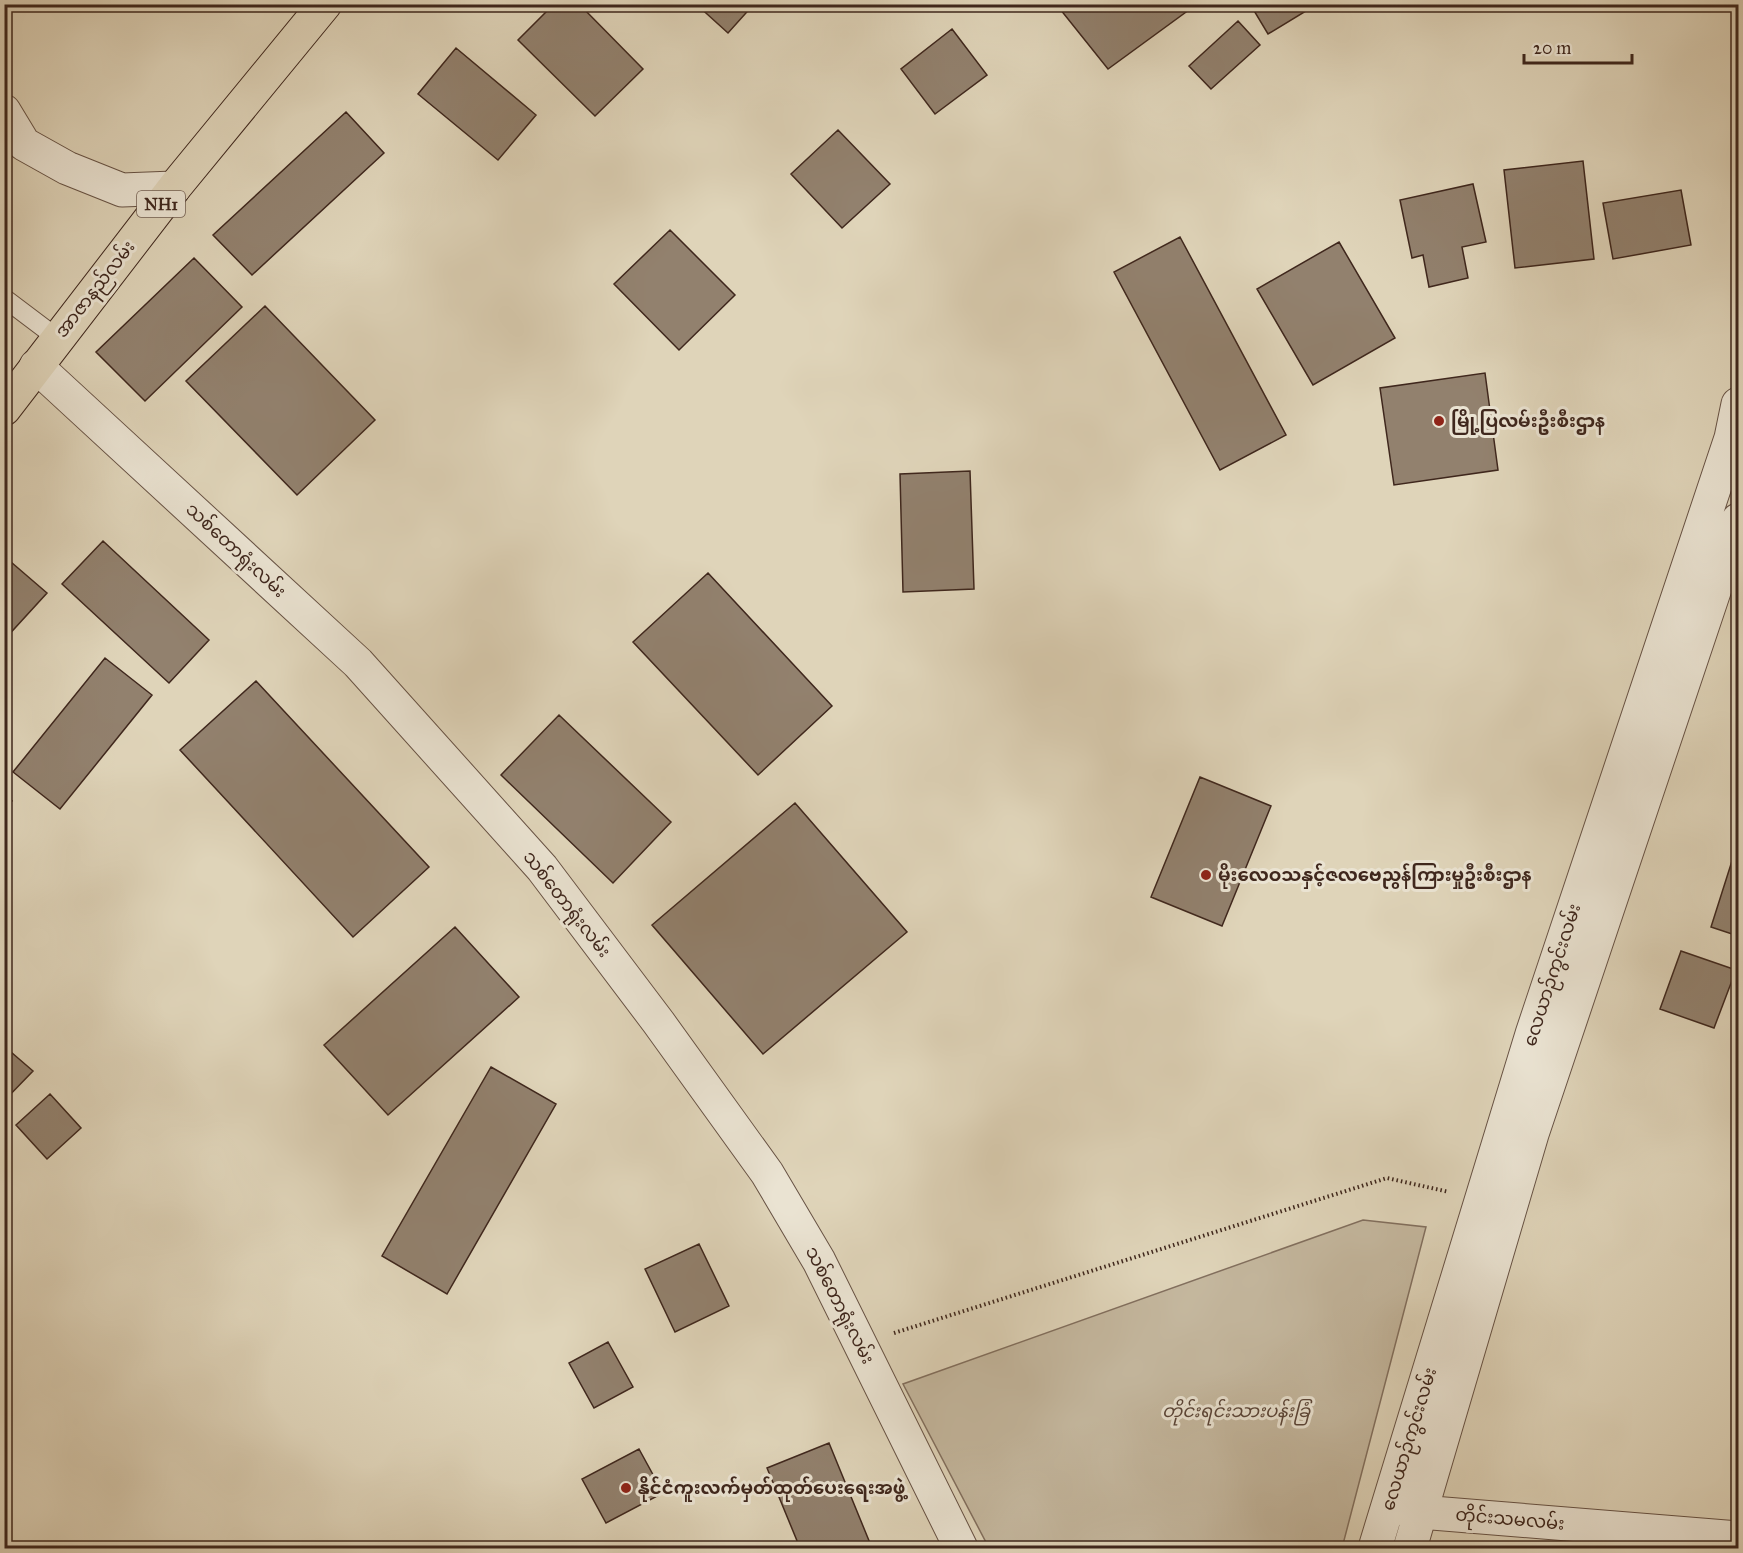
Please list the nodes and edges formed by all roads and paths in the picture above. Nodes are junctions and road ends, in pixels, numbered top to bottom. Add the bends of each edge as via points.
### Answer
1 (326, 4) edge
2 (4, 111) edge
3 (174, 188) junction
4 (4, 298) edge
5 (57, 339) junction
6 (36, 366) junction
7 (1738, 404) edge
8 (4, 409) edge
9 (1738, 520) edge
10 (1483, 1199) junction
11 (859, 1344) junction
12 (1404, 1509) junction
13 (1738, 1538) edge
14 (961, 1548) edge
15 (1375, 1548) edge
16 (1410, 1548) edge

1 - 3 highway, အာဇာနည်လမ်း / NH1
2 - 3 street via 24,144 67,168 122,190
3 - 5 highway, အာဇာနည်လမ်း / NH1
4 - 5 lane
5 - 6 highway, အာဇာနည်လမ်း / NH1
6 - 8 highway, အာဇာနည်လမ်း / NH1
6 - 11 street, သစ်တောရုံးလမ်း via 358,663 542,868 767,1173 819,1261
7 - 10 street, လေယာဉ်ကွင်းလမ်း via 1731,438 1532,1034
9 - 12 street, လေယာဉ်ကွင်းလမ်း
10 - 11 path via 1387,1178
10 - 12 street, လေယာဉ်ကွင်းလမ်း
11 - 14 street, သစ်တောရုံးလမ်း
12 - 13 street, တိုင်းသမလမ်း
12 - 15 street, လေယာဉ်ကွင်းလမ်း
12 - 16 street, လေယာဉ်ကွင်းလမ်း

